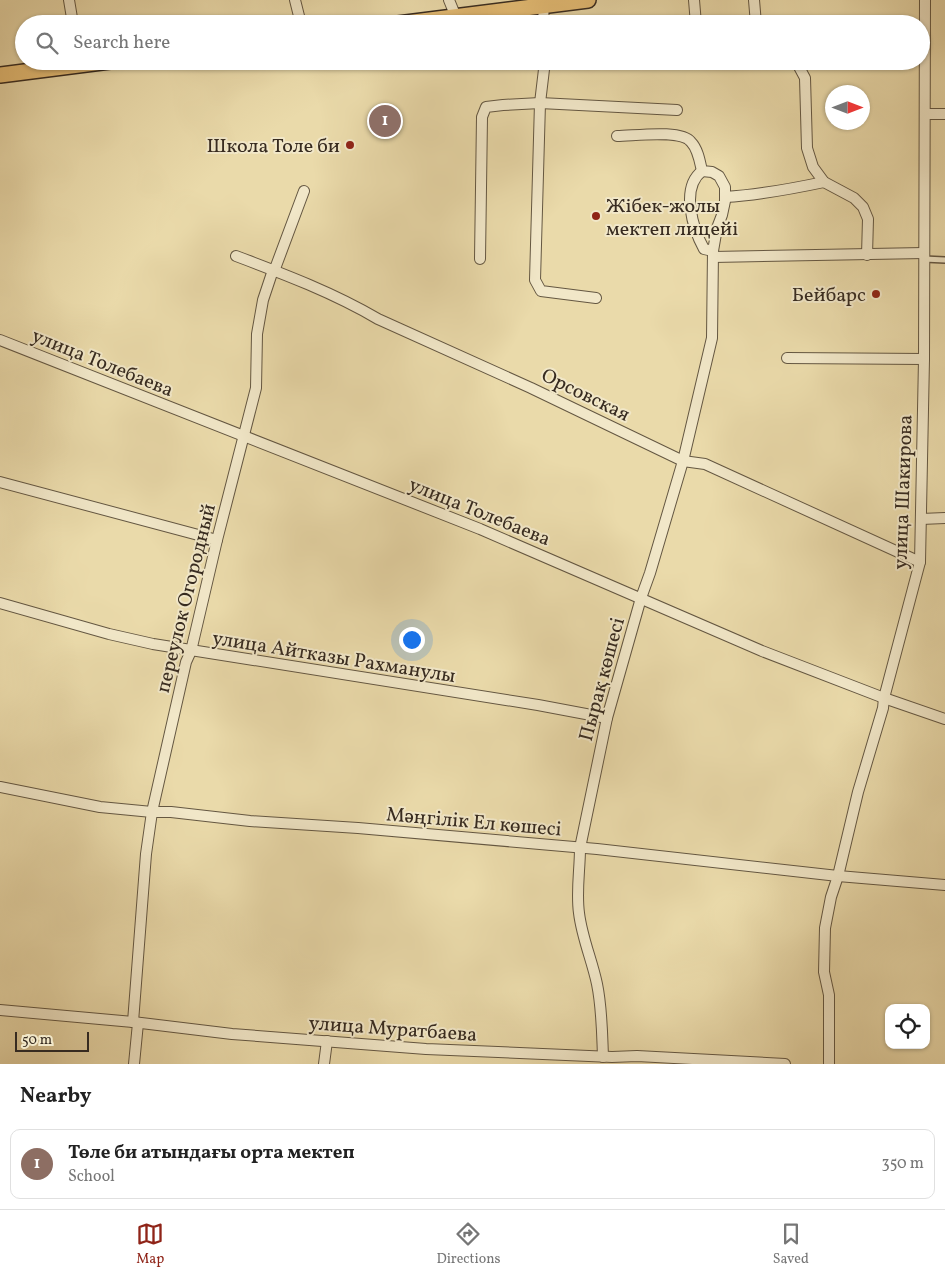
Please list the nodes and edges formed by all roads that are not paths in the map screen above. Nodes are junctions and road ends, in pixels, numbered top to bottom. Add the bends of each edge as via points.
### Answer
1 (69, 0) edge
2 (295, 0) edge
3 (449, 0) edge
4 (582, 0) edge
5 (694, 0) edge
6 (754, 0) edge
7 (925, 0) edge
8 (543, 6) junction
9 (72, 15) edge
10 (299, 15) edge
11 (456, 15) edge
12 (465, 15) edge
13 (544, 15) edge
14 (695, 15) edge
15 (755, 15) edge
16 (925, 15) edge
17 (36, 70) edge
18 (543, 70) edge
19 (801, 70) edge
20 (925, 70) edge
21 (0, 76) edge
22 (540, 104) junction
23 (677, 110) dead end
24 (925, 114) junction
25 (945, 114) edge
26 (618, 136) dead end
27 (702, 171) junction
28 (824, 182) junction
29 (304, 191) dead end
30 (725, 197) junction
31 (713, 254) junction
32 (867, 254) junction
33 (236, 256) dead end
34 (924, 256) junction
35 (480, 259) dead end
36 (945, 260) edge
37 (273, 270) junction
38 (596, 298) dead end
39 (1, 342) edge
40 (787, 358) dead end
41 (924, 359) junction
42 (244, 437) junction
43 (683, 461) junction
44 (0, 482) edge
45 (945, 518) edge
46 (921, 519) junction
47 (217, 540) junction
48 (920, 562) junction
49 (641, 598) junction
50 (0, 604) edge
51 (191, 651) junction
52 (884, 698) junction
53 (607, 718) junction
54 (945, 719) edge
55 (0, 787) edge
56 (152, 812) junction
57 (580, 848) junction
58 (838, 876) junction
59 (945, 885) edge
60 (0, 1010) edge
61 (136, 1022) junction
62 (327, 1041) junction
63 (609, 1059) edge
64 (134, 1064) edge
65 (324, 1064) edge
66 (785, 1064) edge
67 (829, 1064) edge

1 - 9 street
2 - 10 street
3 - 11 street
4 - 8 main road
5 - 14 street
6 - 15 street
7 - 16 street, улица Шакирова
8 - 12 main road
8 - 13 street
17 - 21 main road
18 - 22 street
19 - 28 street via 805,78 806,148 813,167
20 - 24 street, улица Шакирова
22 - 23 street
22 - 35 street via 486,108 482,116
22 - 38 street via 535,280 541,292
24 - 25 street
24 - 34 street, улица Шакирова
26 - 27 street via 686,136 692,142
27 - 30 street via 719,176 725,187
27 - 31 street via 693,184 692,220 704,249
28 - 30 street via 749,196
28 - 32 street via 864,207 868,219
29 - 37 street, переулок Огородный
30 - 31 street, Пырақ көшесі
31 - 32 street
31 - 43 street, Пырақ көшесі via 712,338
32 - 34 street
33 - 37 street, Орсовская
34 - 36 lane
34 - 41 street, улица Шакирова
37 - 42 street, переулок Огородный via 257,334 256,388
37 - 43 street, Орсовская
39 - 42 street, улица Толебаева
40 - 41 street
41 - 46 street, улица Шакирова
42 - 47 street, переулок Огородный
42 - 49 street, улица Толебаева via 480,529
43 - 48 street, Орсовская via 705,464
43 - 49 street, Пырақ көшесі
44 - 47 street
45 - 46 street
46 - 48 street, улица Шакирова
47 - 51 street, переулок Огородный
48 - 52 street, улица Шакирова
49 - 52 street, улица Толебаева via 762,651
49 - 53 street, Пырақ көшесі
50 - 51 street, улица Айтказы Рахманулы via 109,634
51 - 53 street, улица Айтказы Рахманулы
51 - 56 street, переулок Огородный
52 - 54 street, улица Толебаева
52 - 58 street, улица Шакирова
53 - 57 street, Пырақ көшесі
55 - 56 street, Мәңгілік Ел көшесі via 100,808
56 - 57 street, Мәңгілік Ел көшесі
56 - 61 street, переулок Огородный via 146,854
57 - 58 street, Мәңгілік Ел көшесі
57 - 63 street, Пырақ көшесі via 579,914 597,983
58 - 59 street, Мәңгілік Ел көшесі
58 - 67 street, улица Шакирова via 831,897 824,948 824,972 829,995
60 - 61 street, улица Муратбаева
61 - 62 street, улица Муратбаева
61 - 64 street, переулок Огородный
62 - 63 street, улица Муратбаева
62 - 65 street
63 - 66 street, улица Муратбаева via 637,1056

